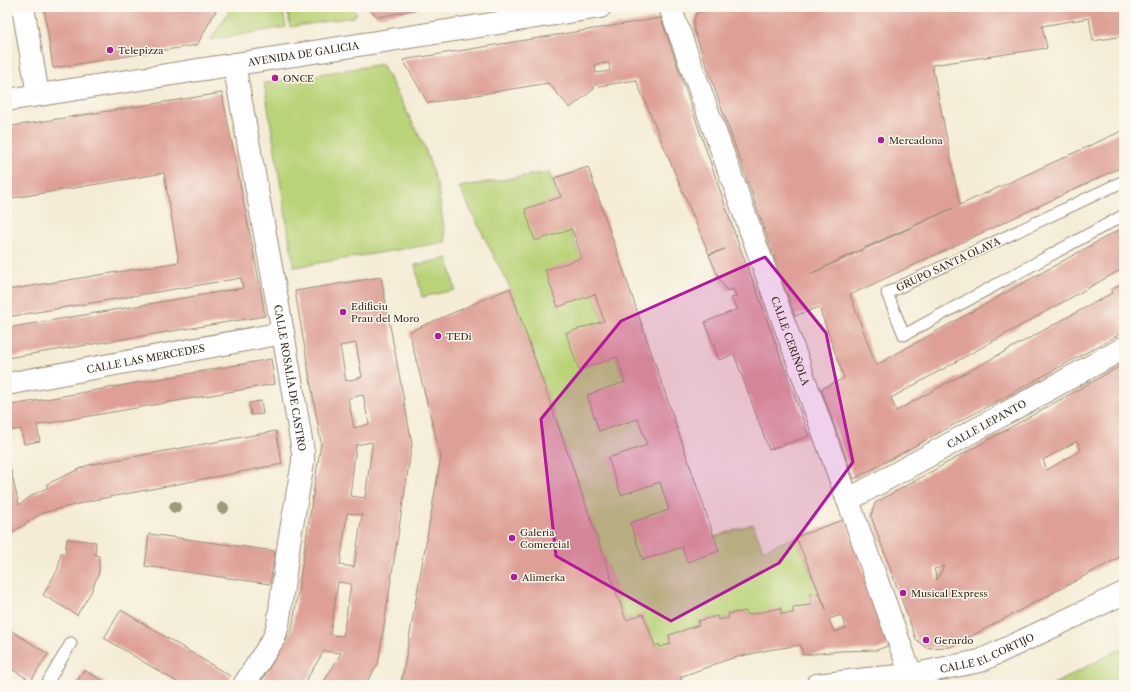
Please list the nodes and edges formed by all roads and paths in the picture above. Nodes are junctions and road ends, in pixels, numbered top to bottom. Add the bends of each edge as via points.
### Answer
1 (23, 7) edge
2 (600, 7) edge
3 (670, 7) edge
4 (234, 64) junction
5 (38, 95) junction
6 (7, 100) edge
7 (1124, 182) edge
8 (1124, 215) edge
9 (283, 333) junction
10 (1124, 348) edge
11 (7, 384) edge
12 (848, 500) junction
13 (1124, 593) edge
14 (71, 643) dead end
15 (912, 680) edge
16 (46, 685) edge
17 (244, 685) edge
18 (817, 685) edge

1 - 5 street
2 - 4 street, AVENIDA DE GALICIA
3 - 12 street, CALLE CERIÑOLA
4 - 5 street, AVENIDA DE GALICIA
4 - 9 street, CALLE ROSALÍA DE CASTRO
5 - 6 street, AVENIDA DE GALICIA
7 - 8 lane, GRUPO SANTA OLAYA via 887,293 904,335
9 - 11 street, CALLE LAS MERCEDES
9 - 17 street, CALLE ROSALÍA DE CASTRO via 303,462 278,625 274,638
10 - 12 street, CALLE LEPANTO
12 - 15 street, CALLE CERIÑOLA
13 - 15 street, CALLE EL CORTIJO via 980,661
14 - 16 lane
15 - 18 street, CALLE EL CORTIJO via 867,679

